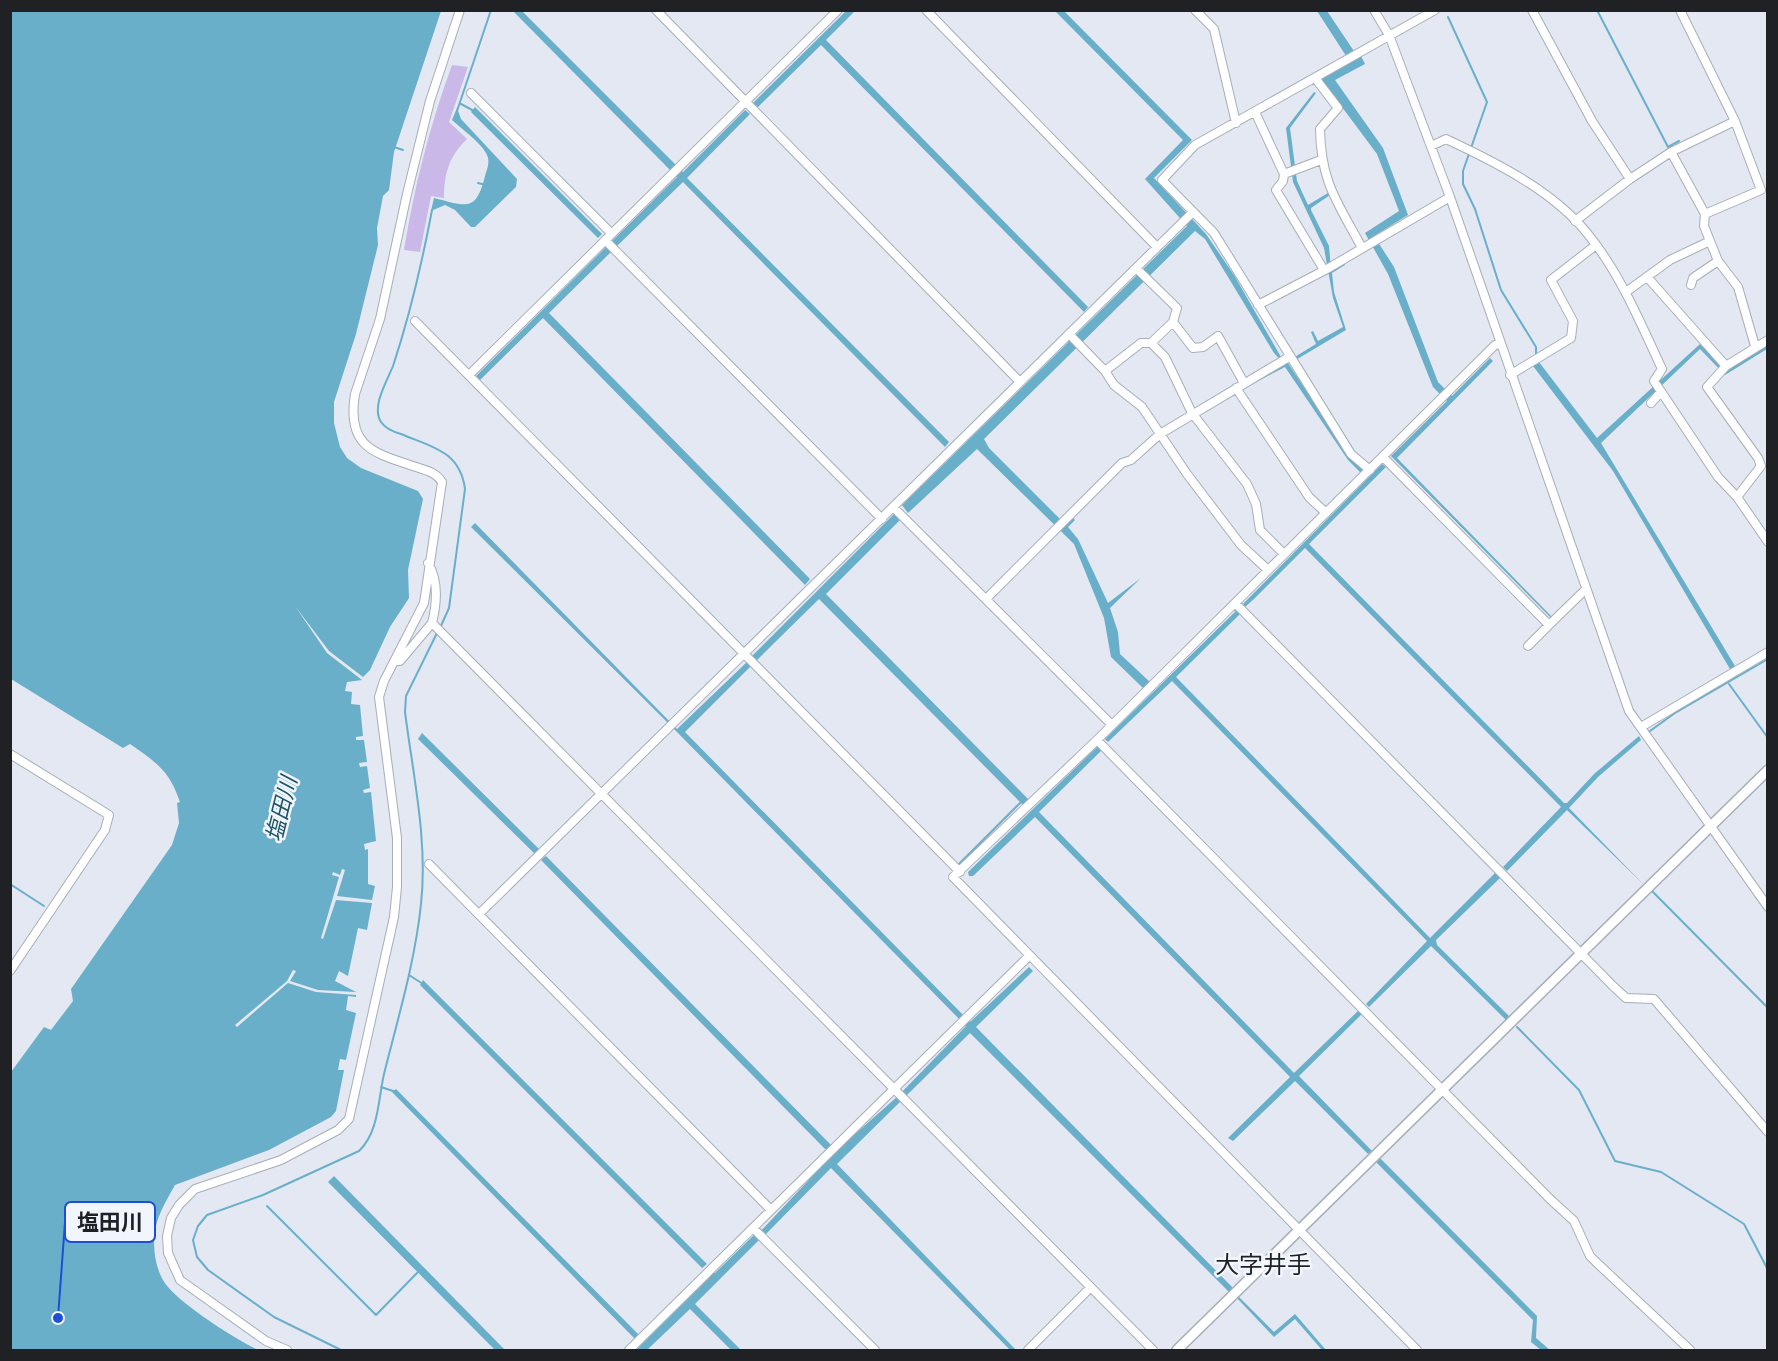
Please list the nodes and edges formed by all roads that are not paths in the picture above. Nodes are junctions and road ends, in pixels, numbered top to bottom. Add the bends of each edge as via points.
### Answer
1 (460, 10) edge
2 (656, 10) edge
3 (838, 10) edge
4 (926, 10) edge
5 (1195, 10) edge
6 (1374, 10) edge
7 (1435, 10) edge
8 (1532, 10) edge
9 (1680, 10) edge
10 (1389, 35) junction
11 (1315, 78) junction
12 (471, 93) dead end
13 (745, 101) junction
14 (1255, 112) junction
15 (1735, 121) junction
16 (1236, 123) junction
17 (1431, 146) junction
18 (1671, 152) junction
19 (1321, 160) junction
20 (1291, 171) junction
21 (1630, 179) junction
22 (1449, 197) junction
23 (1192, 214) junction
24 (1705, 214) junction
25 (1575, 221) junction
26 (1710, 241) junction
27 (607, 242) junction
28 (1366, 245) junction
29 (1596, 246) junction
30 (1157, 247) junction
31 (1718, 261) junction
32 (1136, 268) junction
33 (1327, 268) junction
34 (1648, 278) junction
35 (1690, 285) dead end
36 (1626, 292) junction
37 (1258, 305) junction
38 (415, 321) dead end
39 (1173, 322) junction
40 (1071, 336) junction
41 (1767, 340) edge
42 (1151, 343) junction
43 (1500, 344) junction
44 (1755, 346) junction
45 (1284, 359) junction
46 (1723, 369) junction
47 (1105, 371) junction
48 (469, 375) junction
49 (1510, 375) junction
50 (1020, 381) junction
51 (1244, 383) junction
52 (1236, 388) junction
53 (1660, 391) junction
54 (1651, 403) dead end
55 (1192, 413) junction
56 (1160, 434) junction
57 (1383, 457) junction
58 (1370, 470) junction
59 (1737, 497) junction
60 (898, 511) junction
61 (1326, 513) junction
62 (882, 519) junction
63 (1767, 542) edge
64 (1284, 555) junction
65 (428, 563) junction
66 (1268, 570) junction
67 (1585, 590) junction
68 (987, 598) junction
69 (1235, 603) junction
70 (434, 624) junction
71 (1549, 625) junction
72 (1528, 646) dead end
73 (1767, 652) edge
74 (750, 659) junction
75 (395, 661) junction
76 (1113, 725) junction
77 (1641, 727) junction
78 (1097, 740) junction
79 (10, 754) edge
80 (1767, 770) edge
81 (602, 794) junction
82 (1710, 826) junction
83 (429, 864) dead end
84 (960, 872) junction
85 (1767, 907) edge
86 (479, 914) junction
87 (1581, 954) junction
88 (1028, 957) junction
89 (10, 971) edge
90 (1442, 1090) junction
91 (899, 1093) junction
92 (1767, 1132) edge
93 (771, 1210) junction
94 (1298, 1231) junction
95 (758, 1232) junction
96 (1090, 1288) junction
97 (286, 1350) edge
98 (629, 1350) edge
99 (875, 1350) edge
100 (1028, 1350) edge
101 (1153, 1350) edge
102 (1177, 1350) edge
103 (1417, 1350) edge
104 (1689, 1350) edge

1 - 65 street via 430,101 387,292 352,412 355,431 363,445 430,472 442,482
2 - 13 street
3 - 13 street
4 - 30 street
5 - 16 street via 1214,29
6 - 10 street
7 - 10 street
8 - 21 street via 1592,121
9 - 15 street
10 - 11 street
10 - 17 street
11 - 14 street
11 - 19 street via 1338,108 1320,129
12 - 27 street
13 - 27 street
13 - 50 street
14 - 16 street
14 - 20 street
15 - 18 street
15 - 24 street via 1761,190
16 - 23 street via 1195,146 1162,180
17 - 22 street
17 - 25 street via 1446,139 1512,170
18 - 21 street
18 - 24 street
19 - 20 street
19 - 28 street via 1327,184
20 - 33 street via 1276,190
21 - 25 street
22 - 28 street
22 - 43 street
23 - 30 street
23 - 37 street via 1214,233
24 - 26 street via 1704,226
25 - 29 street
26 - 31 street
26 - 34 street via 1670,260
27 - 48 street
27 - 62 street
28 - 33 street
29 - 36 street
29 - 49 street via 1551,280 1573,321 1571,338
30 - 32 street
31 - 35 street via 1693,278
31 - 44 street via 1738,286
32 - 39 street via 1177,308
32 - 40 street
33 - 37 street
34 - 36 street
34 - 46 street
36 - 53 street via 1662,369 1654,381
37 - 45 street
38 - 48 street
39 - 42 street
39 - 51 street via 1193,348 1203,347 1218,336
40 - 47 street
40 - 50 street
41 - 44 street
42 - 47 street via 1141,343
42 - 55 street via 1165,357
43 - 49 street
43 - 57 street
44 - 46 street
45 - 51 street
45 - 58 street via 1352,454
46 - 59 street via 1707,387 1761,466
47 - 56 street via 1114,385 1142,407
48 - 74 street
49 - 67 street
50 - 60 street via 951,450
51 - 52 street
52 - 55 street
52 - 61 street via 1309,497
53 - 54 street
53 - 59 street via 1718,477
55 - 56 street
55 - 64 street via 1247,484 1256,504 1260,530
56 - 66 street via 1241,545
56 - 68 street via 1131,460 1122,463
57 - 58 street
57 - 71 street
58 - 61 street
59 - 63 street
60 - 62 street
60 - 68 street
61 - 64 street
62 - 74 street via 813,587
64 - 66 street
65 - 70 street via 433,570 437,603
65 - 75 street via 424,603
66 - 69 street
67 - 71 street
67 - 77 street via 1629,711
68 - 76 street
69 - 76 street
69 - 87 street
70 - 75 street via 400,661
70 - 81 street
71 - 72 street
73 - 77 street
74 - 81 street via 672,726
74 - 84 street
75 - 97 street via 379,697 397,838 394,917 349,1119 338,1130 281,1160 195,1189 171,1218 167,1236 168,1253 180,1280 266,1341
76 - 78 street
77 - 82 street
78 - 84 street
78 - 90 street
79 - 89 street via 109,815 105,830
80 - 82 street
81 - 86 street
81 - 91 street
82 - 85 street
82 - 87 street
83 - 86 street
84 - 88 street via 953,877
86 - 93 street
87 - 90 street
87 - 92 street via 1626,998 1654,999
88 - 91 street via 961,1023
88 - 94 street
90 - 94 street
90 - 104 street via 1569,1214 1596,1263
91 - 93 street via 832,1150
91 - 96 street
93 - 95 street
94 - 102 street
94 - 103 street
95 - 98 street via 709,1271
95 - 99 street
96 - 100 street
96 - 101 street

